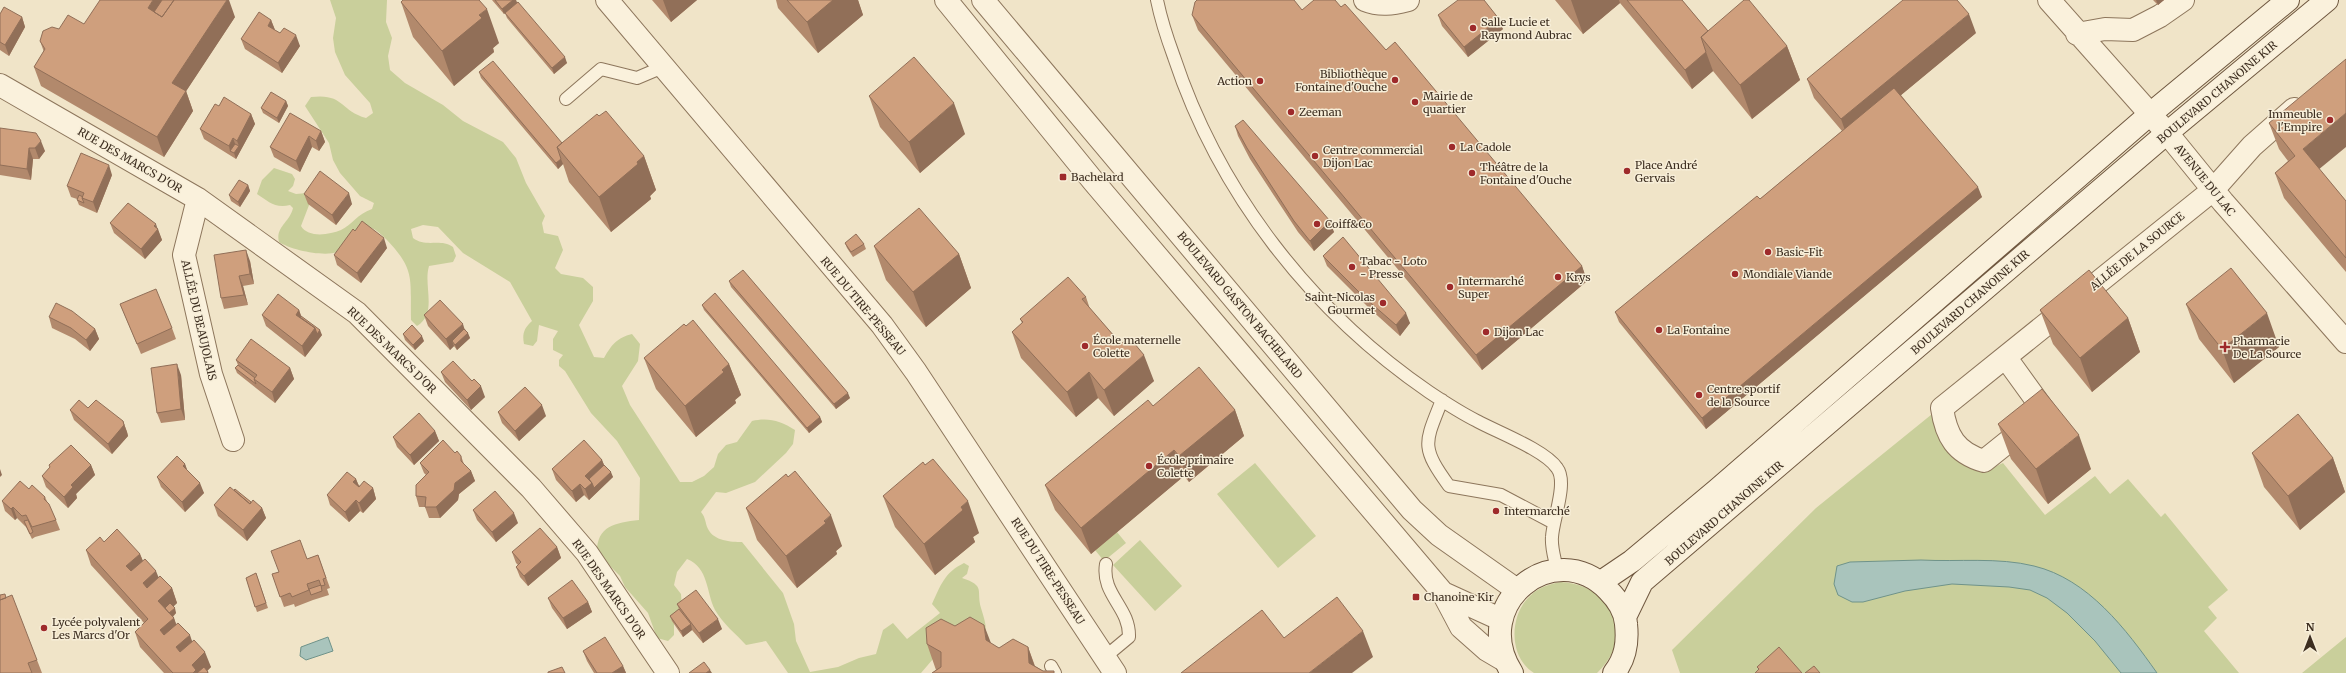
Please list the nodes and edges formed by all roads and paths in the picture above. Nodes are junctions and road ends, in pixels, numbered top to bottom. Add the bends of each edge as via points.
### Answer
1 (607, 0) edge
2 (946, 0) edge
3 (983, 0) edge
4 (1157, 0) edge
5 (1365, 0) edge
6 (1408, 0) edge
7 (2048, 0) edge
8 (2183, 0) edge
9 (2288, 0) edge
10 (2327, 0) edge
11 (2077, 34) junction
12 (663, 67) junction
13 (0, 85) edge
14 (2311, 96) edge
15 (566, 99) dead end
16 (2149, 115) junction
17 (2167, 133) junction
18 (2213, 190) junction
19 (198, 199) junction
20 (2346, 342) edge
21 (2006, 358) junction
22 (1442, 400) junction
23 (233, 440) dead end
24 (1554, 523) junction
25 (1106, 564) dead end
26 (1557, 570) junction
27 (1601, 582) junction
28 (1517, 590) junction
29 (1443, 593) junction
30 (1626, 614) junction
31 (1500, 619) junction
32 (1508, 667) edge
33 (1109, 668) edge
34 (1620, 671) edge
35 (668, 673) edge

1 - 12 street, RUE DU TIRE-PESSEAU
2 - 29 street via 1094,182
3 - 28 street, BOULEVARD GASTON BACHELARD via 1412,510 1439,535
4 - 22 lane via 1181,80 1198,120 1232,185 1262,230 1299,276 1335,314 1375,351
5 - 6 street via 1376,4 1393,4
7 - 11 street, AVENUE DU LAC
8 - 11 street via 2160,16 2132,30 2105,29
9 - 16 street, BOULEVARD CHANOINE KIR
10 - 17 street, BOULEVARD CHANOINE KIR
11 - 16 street, AVENUE DU LAC
12 - 15 lane via 636,78 601,69
12 - 33 street, RUE DU TIRE-PESSEAU via 882,325 916,372
13 - 19 street, RUE DES MARCS D'OR
14 - 18 street, ALLÉE DE LA SOURCE via 2252,146
16 - 17 street, AVENUE DU LAC
16 - 27 street, BOULEVARD CHANOINE KIR via 1750,463 1632,561
17 - 18 street, AVENUE DU LAC
17 - 30 street, BOULEVARD CHANOINE KIR via 1642,582
18 - 20 street, AVENUE DU LAC
18 - 21 street, ALLÉE DE LA SOURCE
19 - 23 street, ALLÉE DU BEAUJOLAIS via 184,255 211,374
19 - 35 street, RUE DES MARCS D'OR via 357,313 531,488 587,553
21 - 21 street, ALLÉE DE LA SOURCE via 1942,408 1946,431 1956,445 1970,457 1984,461 2045,412
22 - 24 lane via 1545,457 1558,468 1562,482
22 - 24 lane via 1430,432 1428,447 1431,462 1448,486 1501,495
24 - 26 lane via 1552,539
25 - 33 lane via 1106,583 1124,612 1129,626 1129,637
26 - 27 street via 1586,575
26 - 28 street via 1532,578
27 - 30 street via 1617,599
28 - 31 street via 1507,603
29 - 31 street
29 - 32 street via 1461,627
30 - 34 street via 1628,638
31 - 32 street via 1499,640

